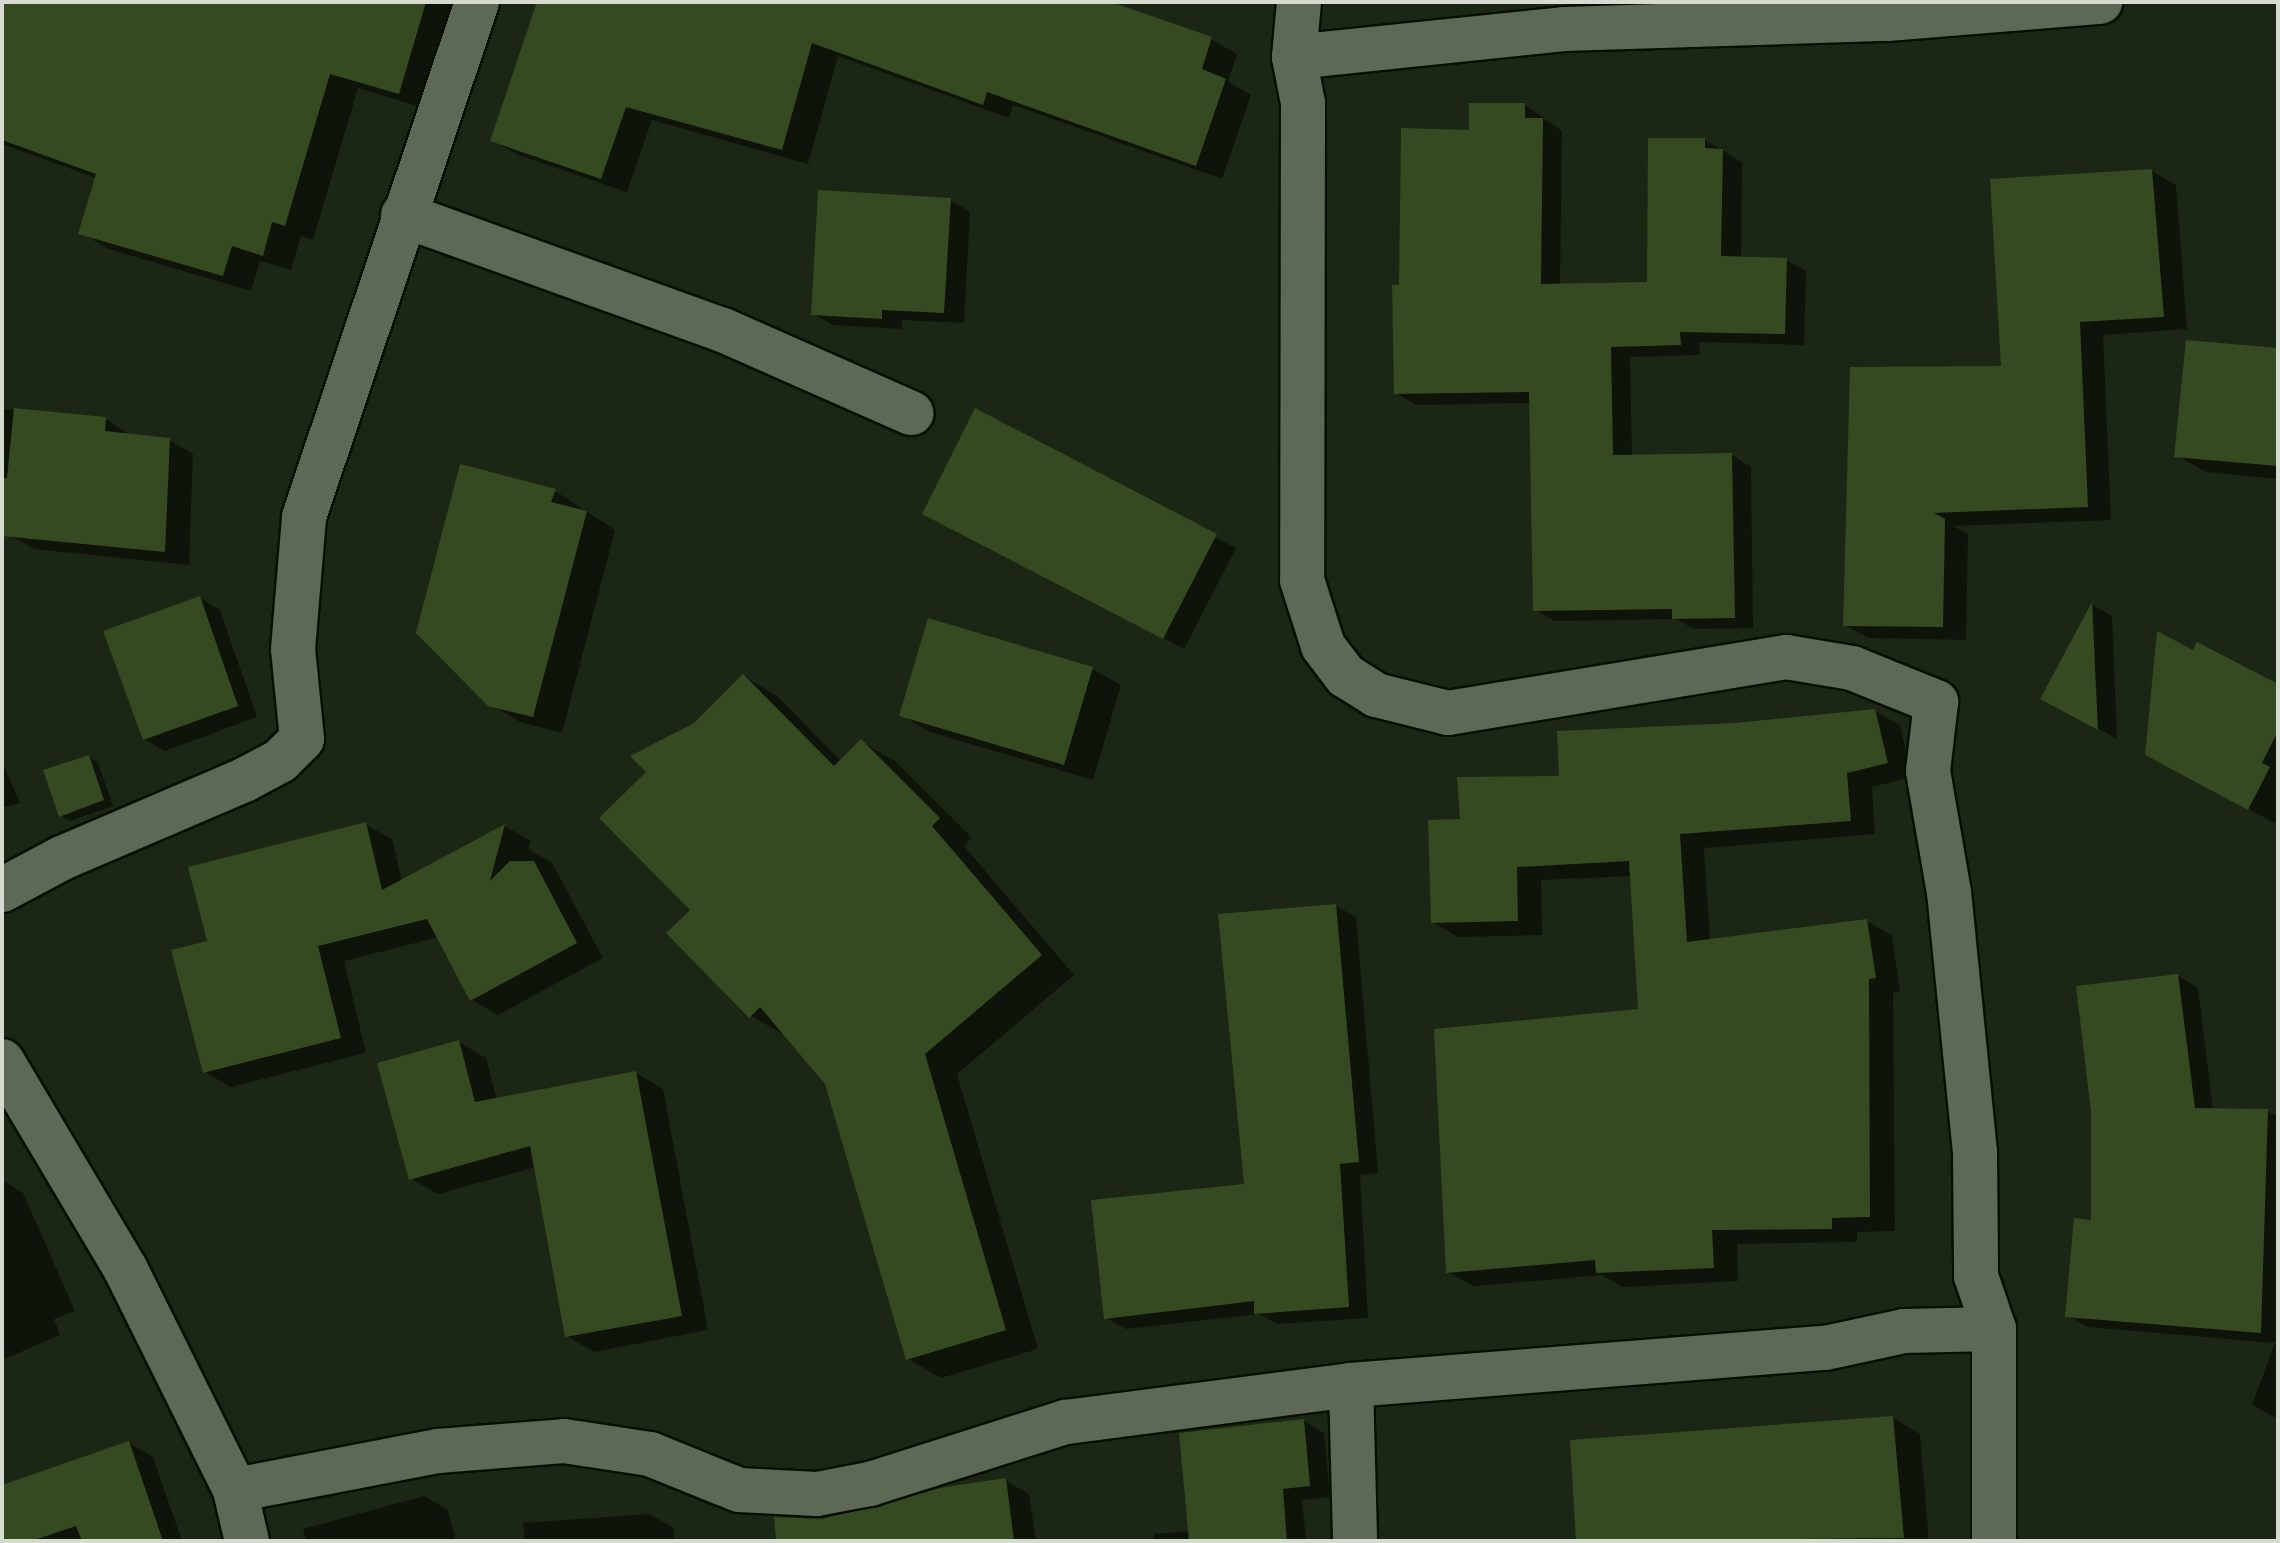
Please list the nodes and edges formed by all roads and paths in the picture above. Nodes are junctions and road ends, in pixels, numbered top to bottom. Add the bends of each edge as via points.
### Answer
1 (477, 2) edge
2 (1299, 2) edge
3 (2100, 2) edge
4 (1483, 19) edge
5 (1294, 57) junction
6 (403, 215) junction
7 (911, 413) dead end
8 (2, 890) edge
9 (2, 1061) edge
10 (1994, 1329) junction
11 (1351, 1385) junction
12 (235, 1490) junction
13 (247, 1541) edge
14 (1355, 1541) edge
15 (1994, 1541) edge

1 - 6 street
2 - 5 street
3 - 4 street via 1887,19
4 - 5 street
5 - 10 street via 1303,103 1302,580 1323,646 1346,676 1376,695 1448,713 1786,657 1852,668 1936,702 1928,771 1949,892 1974,1137 1976,1276
6 - 7 street via 723,330
6 - 8 street via 304,517 293,649 302,739 280,761 246,779 62,858
9 - 12 street via 125,1268
10 - 11 street via 1904,1331 1825,1348
10 - 15 street
11 - 12 street via 1066,1422 870,1484 817,1494 739,1490 650,1454 564,1441 438,1451
11 - 14 street
12 - 13 street

